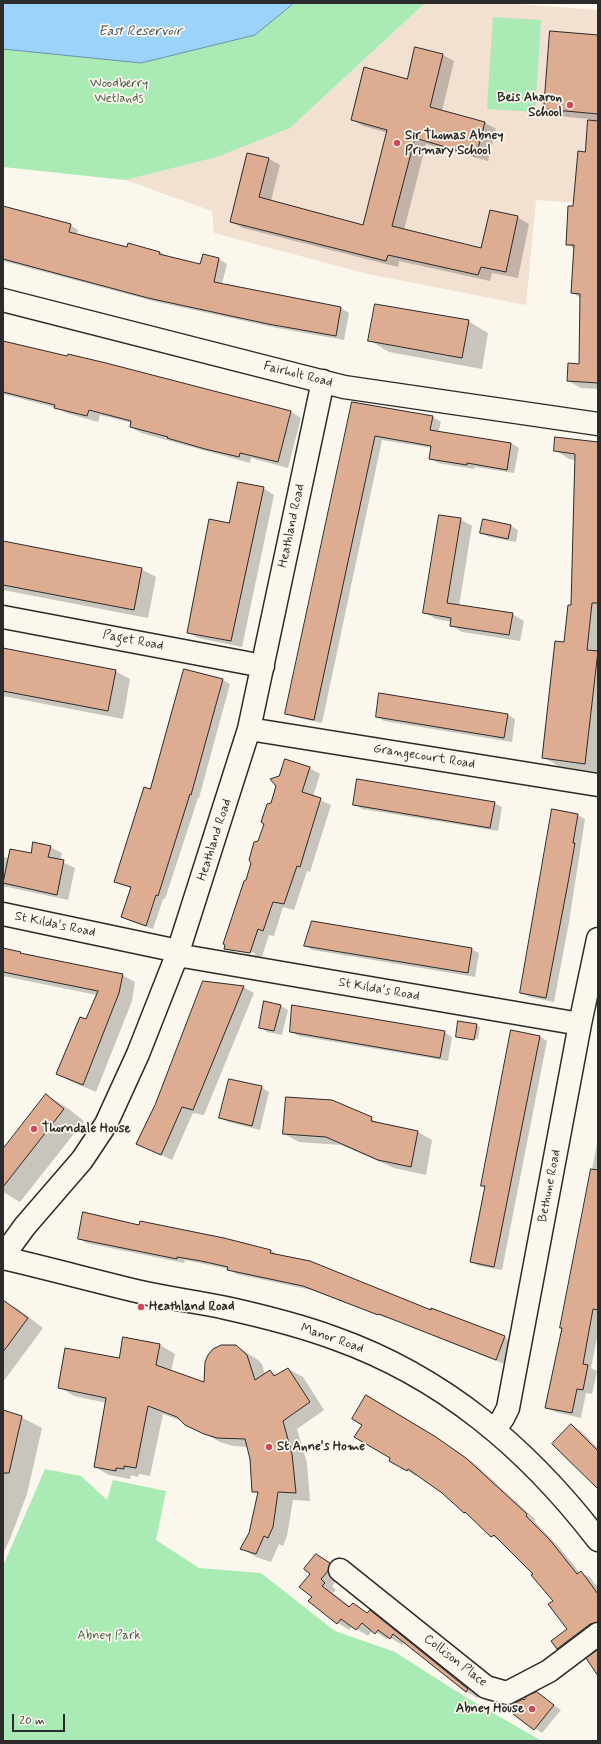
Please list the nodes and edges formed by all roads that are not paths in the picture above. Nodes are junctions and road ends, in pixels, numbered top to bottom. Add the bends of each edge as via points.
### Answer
1 (3, 300) edge
2 (323, 381) junction
3 (598, 424) edge
4 (3, 617) edge
5 (263, 666) junction
6 (249, 729) junction
7 (598, 785) edge
8 (3, 914) edge
9 (598, 939) edge
10 (178, 953) junction
11 (580, 1024) junction
12 (3, 1257) edge
13 (495, 1429) junction
14 (598, 1540) edge
15 (340, 1570) dead end
16 (598, 1634) edge

1 - 2 street, Fairholt Road
2 - 3 street, Fairholt Road via 344,387
2 - 5 street, Heathland Road
4 - 5 street, Paget Road
5 - 6 street, Heathland Road
6 - 7 street, Grangecourt Road
6 - 10 street, Heathland Road
8 - 10 street, St Kilda's Road
9 - 11 street, Bethune Road
10 - 11 street, St Kilda's Road
10 - 12 street, Heathland Road via 135,1061 106,1124 82,1160 25,1226
11 - 13 street, Bethune Road via 508,1408
12 - 13 street, Manor Road via 147,1293 226,1308 334,1338 375,1354 422,1378
13 - 14 street, Manor Road via 537,1468
15 - 16 street, Collison Place via 486,1687 507,1693 549,1670

